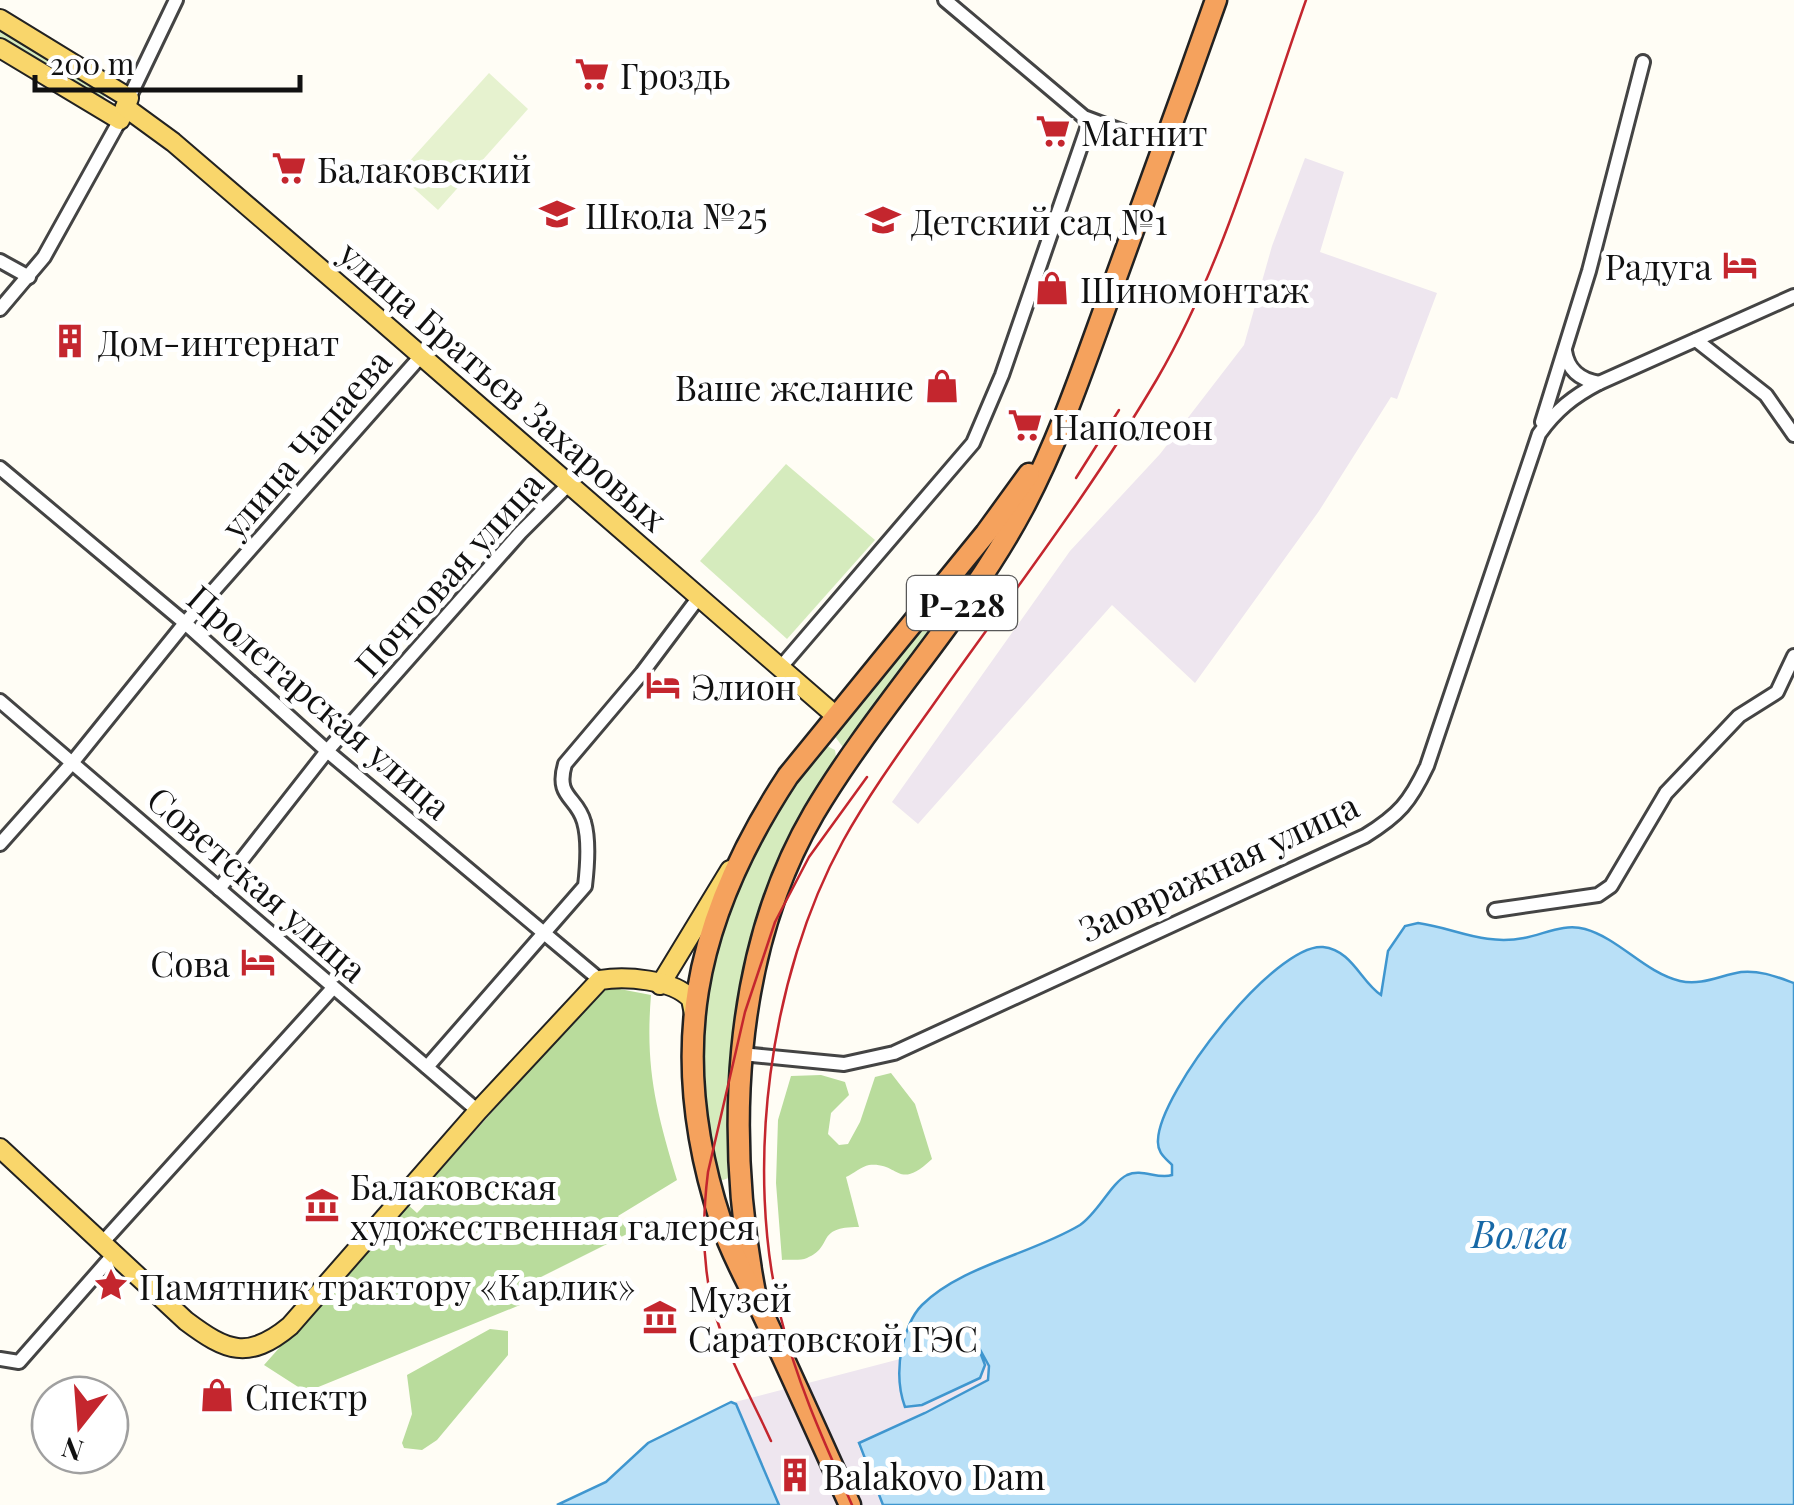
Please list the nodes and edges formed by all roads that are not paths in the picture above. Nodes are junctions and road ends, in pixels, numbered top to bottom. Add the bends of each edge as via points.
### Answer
1 (176, 0) edge
2 (945, 0) edge
3 (1216, 0) edge
4 (0, 19) edge
5 (0, 48) edge
6 (1643, 62) dead end
7 (125, 108) junction
8 (1090, 120) junction
9 (1164, 147) junction
10 (0, 261) edge
11 (29, 277) junction
12 (1794, 296) edge
13 (0, 309) edge
14 (1696, 340) junction
15 (1565, 348) junction
16 (421, 356) junction
17 (1599, 383) junction
18 (1060, 425) junction
19 (1538, 434) junction
20 (1794, 435) edge
21 (0, 468) edge
22 (569, 484) junction
23 (699, 597) junction
24 (185, 623) junction
25 (1794, 656) edge
26 (780, 668) junction
27 (0, 701) edge
28 (836, 716) junction
29 (816, 742) junction
30 (328, 752) junction
31 (72, 762) junction
32 (843, 769) junction
33 (0, 844) edge
34 (740, 857) junction
35 (219, 888) junction
36 (1494, 910) dead end
37 (546, 932) junction
38 (600, 980) junction
39 (660, 984) junction
40 (333, 988) junction
41 (694, 1014) junction
42 (742, 1054) junction
43 (427, 1068) junction
44 (478, 1111) junction
45 (0, 1148) edge
46 (742, 1171) junction
47 (710, 1177) junction
48 (108, 1249) junction
49 (756, 1298) junction
50 (0, 1360) edge
51 (850, 1505) edge

1 - 7 street
2 - 8 street
3 - 9 highway, Р-228
4 - 7 main road, улица Братьев Захаровых
5 - 7 main road, улица Братьев Захаровых
6 - 15 street
7 - 11 street
7 - 16 main road, улица Братьев Захаровых
8 - 9 street
8 - 26 street via 973,442
9 - 18 highway, Р-228
10 - 11 street
11 - 13 street
12 - 14 street, Заовражная улица
14 - 17 street, Заовражная улица
14 - 20 street via 1766,394
15 - 17 street via 1570,368
15 - 19 street
16 - 22 main road, улица Братьев Захаровых
16 - 24 street, улица Чапаева
17 - 19 street, Заовражная улица via 1562,406
18 - 28 highway, Р-228 via 986,533
18 - 32 highway, Р-228 via 1002,544
19 - 42 street, Заовражная улица via 1427,766 1391,820 894,1053 844,1064
21 - 24 street, Пролетарская улица
22 - 23 main road, улица Братьев Захаровых
22 - 30 street, Почтовая улица
23 - 26 main road, улица Братьев Захаровых
23 - 37 street via 565,764 563,790 584,821 586,882
24 - 30 street, Пролетарская улица
24 - 31 street, улица Чапаева
25 - 36 street via 1777,692 1740,716 1666,793 1612,886 1598,895
26 - 28 main road, улица Братьев Захаровых
27 - 31 street, Советская улица
28 - 29 highway, Р-228
29 - 32 highway via 837,745
29 - 34 highway, Р-228
30 - 35 street, Почтовая улица
30 - 37 street, Пролетарская улица
31 - 33 street, улица Чапаева
31 - 35 street, Советская улица
32 - 42 highway, Р-228 via 796,847 766,924
34 - 39 main road
34 - 41 highway, Р-228 via 712,927
35 - 40 street, Советская улица
37 - 38 street, Пролетарская улица
37 - 43 street
38 - 39 main road
38 - 44 main road
39 - 41 main road via 688,995
40 - 43 street, Советская улица
40 - 48 street
41 - 47 highway, Р-228 via 691,1086
42 - 46 highway, Р-228
43 - 44 street, Советская улица
44 - 48 main road via 290,1326 260,1346 227,1347 186,1320
45 - 48 main road
46 - 47 highway via 726,1185
46 - 49 highway, Р-228
47 - 49 highway, Р-228 via 721,1222
48 - 50 street via 19,1362
49 - 51 highway, Р-228

